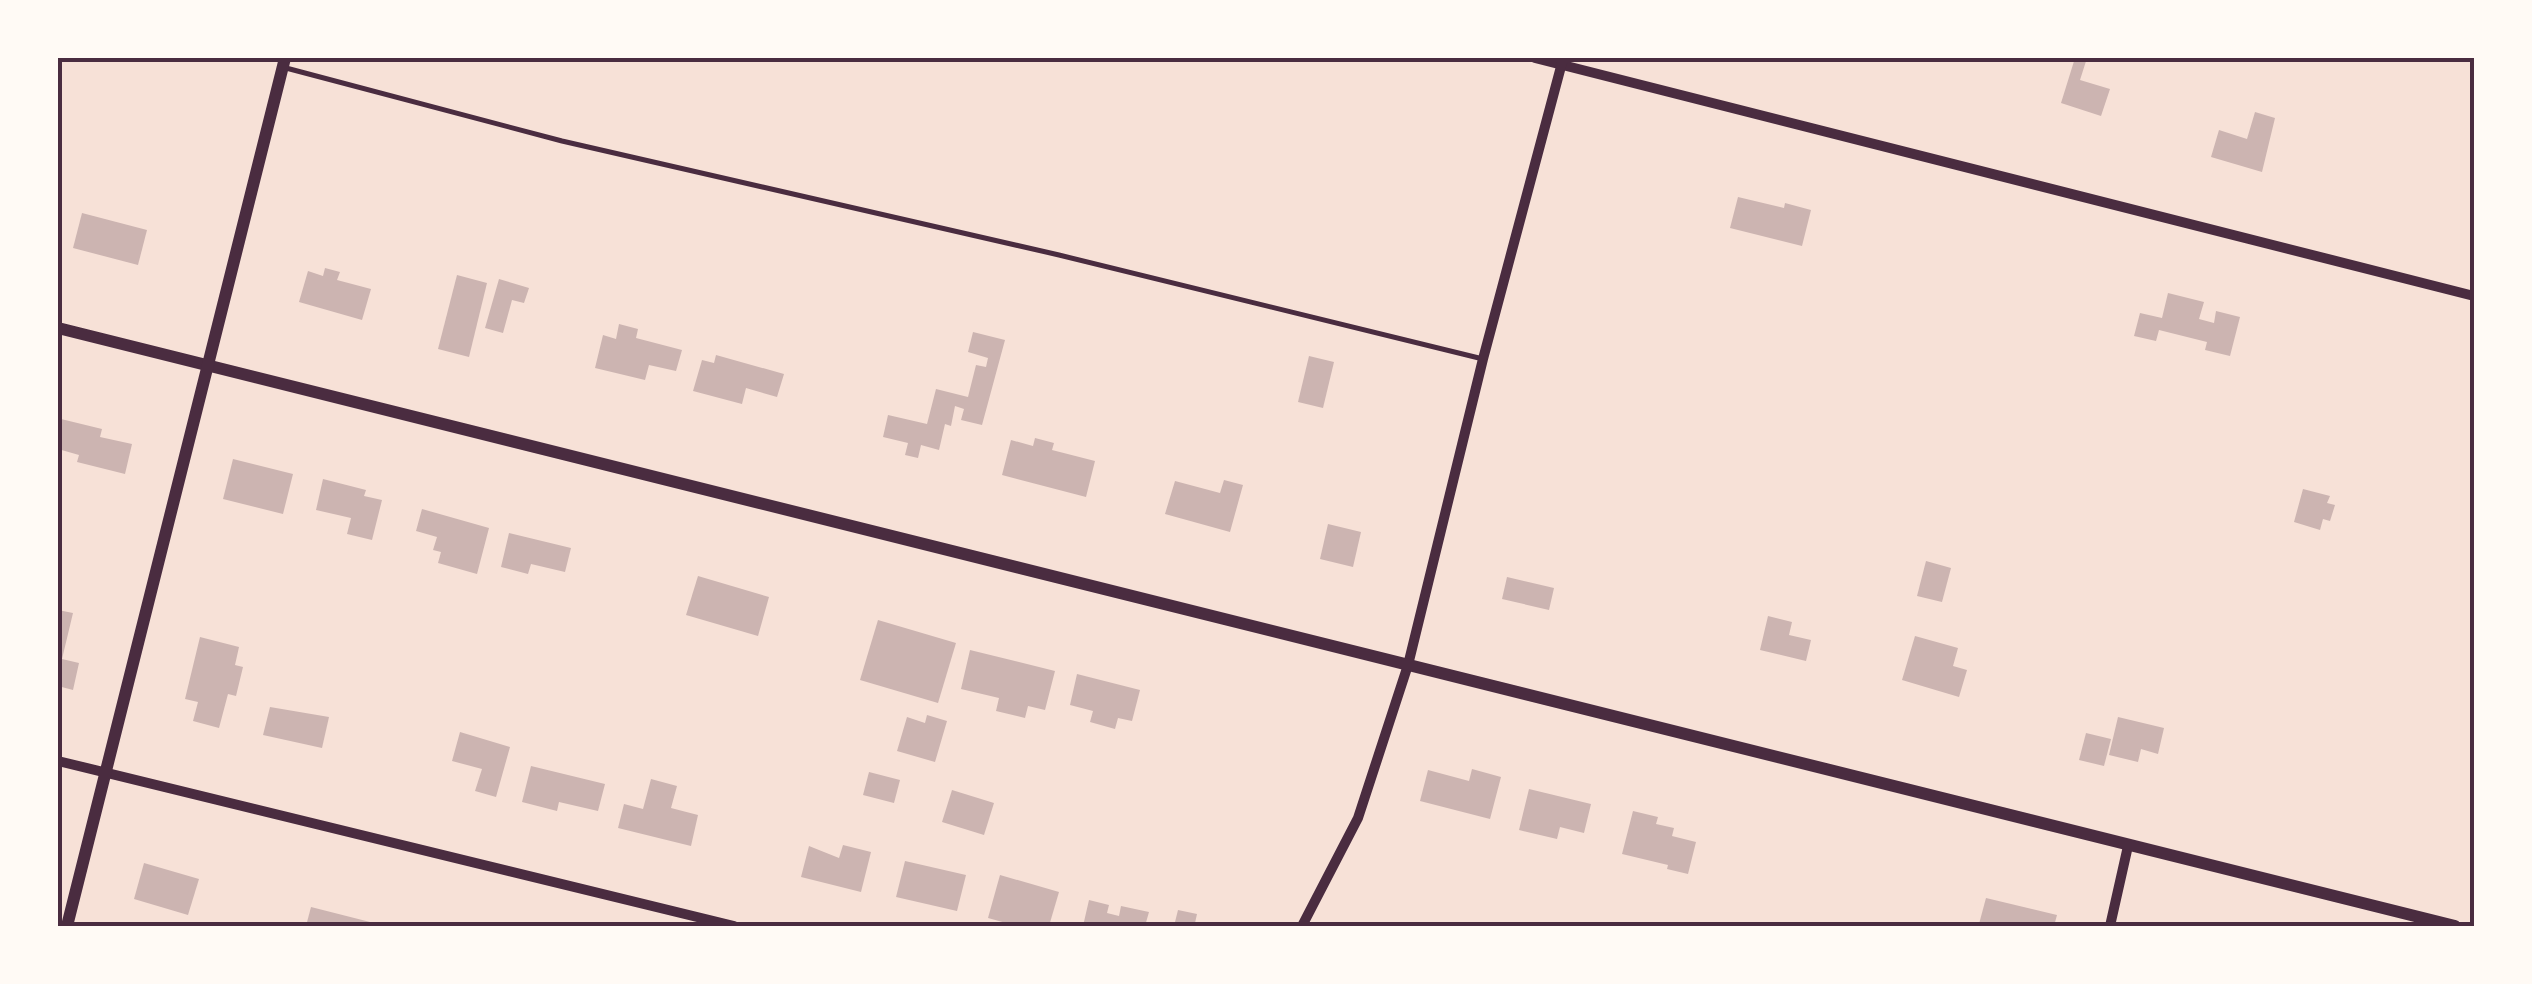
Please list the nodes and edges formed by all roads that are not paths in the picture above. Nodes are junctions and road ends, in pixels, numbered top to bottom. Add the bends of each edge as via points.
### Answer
1 (1535, 58) edge
2 (1562, 61) edge
3 (284, 62) edge
4 (2474, 296) edge
5 (58, 328) edge
6 (1483, 359) junction
7 (210, 366) junction
8 (1408, 665) junction
9 (58, 761) edge
10 (107, 772) junction
11 (2128, 846) junction
12 (67, 926) edge
13 (734, 926) edge
14 (1302, 926) edge
15 (2110, 926) edge
16 (2455, 926) edge

1 - 2 street
2 - 4 street
2 - 6 street
3 - 6 lane via 562,141
3 - 7 street
5 - 7 street
6 - 8 street
7 - 8 street
7 - 10 street
8 - 11 street
8 - 14 street via 1358,818
9 - 10 street
10 - 12 street
10 - 13 street
11 - 15 street
11 - 16 street

